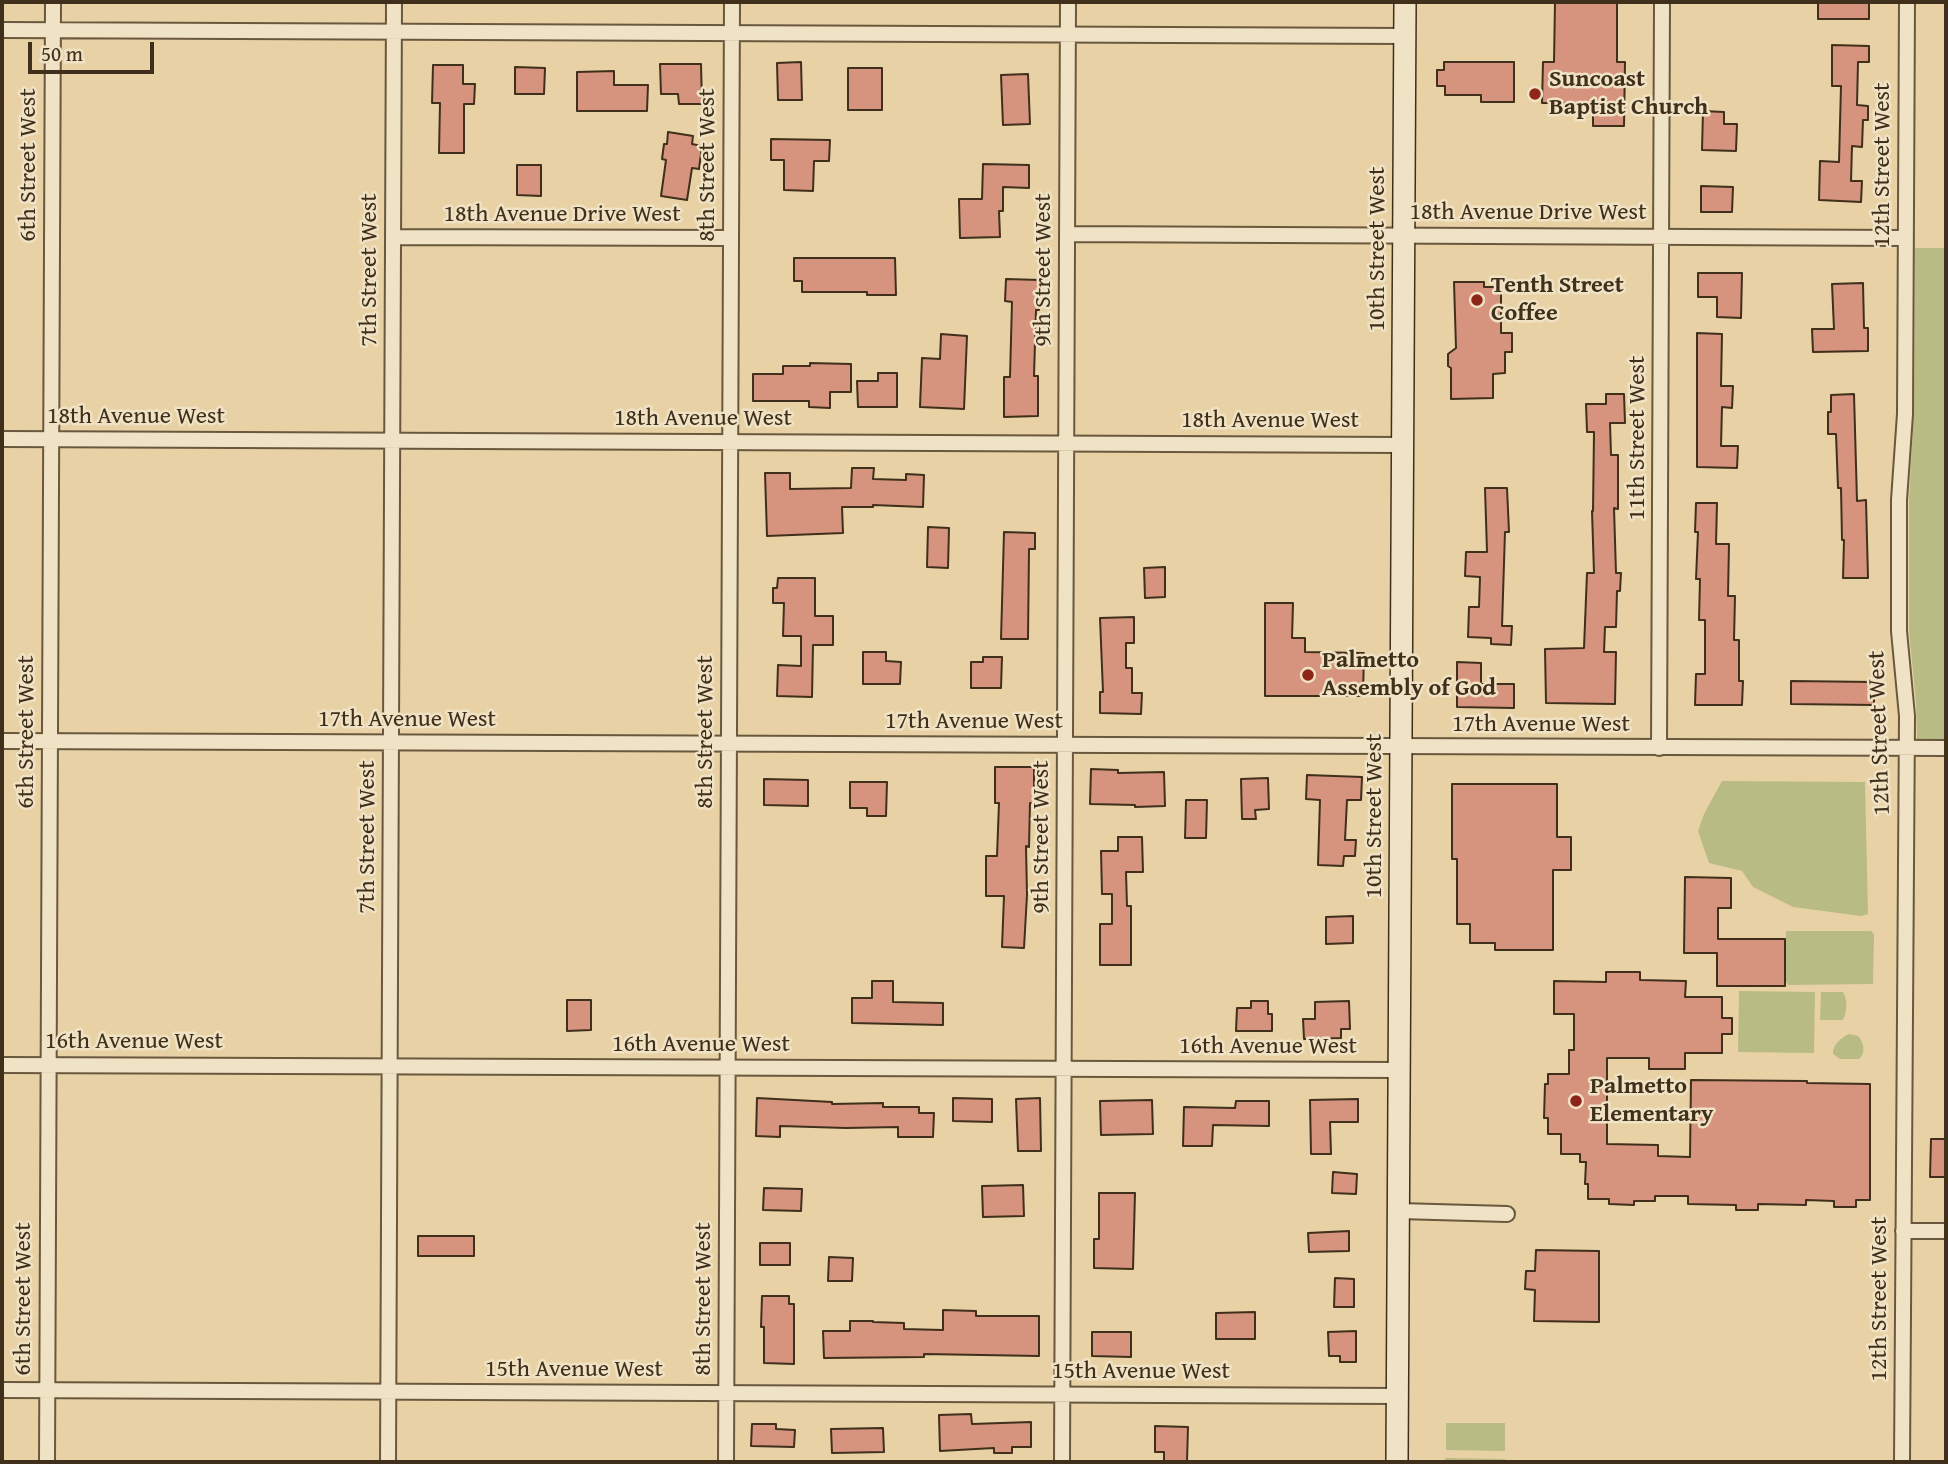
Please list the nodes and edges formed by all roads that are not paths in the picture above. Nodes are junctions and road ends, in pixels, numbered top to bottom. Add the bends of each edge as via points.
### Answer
1 (52, 2) edge
2 (394, 2) edge
3 (732, 2) edge
4 (1068, 2) edge
5 (1405, 2) edge
6 (1662, 2) edge
7 (1907, 2) edge
8 (2, 30) edge
9 (52, 30) junction
10 (394, 32) junction
11 (732, 33) junction
12 (1068, 34) junction
13 (1405, 36) junction
14 (1067, 234) junction
15 (1404, 235) junction
16 (1661, 236) junction
17 (393, 237) junction
18 (731, 238) junction
19 (1905, 238) junction
20 (2, 439) edge
21 (51, 439) junction
22 (392, 440) junction
23 (730, 442) junction
24 (1066, 443) junction
25 (1403, 445) junction
26 (2, 741) edge
27 (49, 741) junction
28 (391, 742) junction
29 (729, 744) junction
30 (1065, 745) junction
31 (1402, 747) junction
32 (1659, 748) junction
33 (1907, 748) junction
34 (1946, 748) edge
35 (2, 1065) edge
36 (48, 1065) junction
37 (389, 1066) junction
38 (727, 1068) junction
39 (1064, 1069) junction
40 (1399, 1070) junction
41 (1399, 1212) junction
42 (1507, 1214) dead end
43 (1903, 1231) junction
44 (1946, 1231) edge
45 (2, 1390) edge
46 (47, 1390) junction
47 (388, 1392) junction
48 (726, 1393) junction
49 (1062, 1394) junction
50 (1397, 1396) junction
51 (47, 1462) edge
52 (388, 1462) edge
53 (726, 1462) edge
54 (1062, 1462) edge
55 (1397, 1462) edge
56 (1902, 1462) edge

1 - 9 street, 6th Street West
2 - 10 street, 7th Street West
3 - 11 street, 8th Street West
4 - 12 street, 9th Street West
5 - 13 street, 10th Street West
6 - 16 street, 11th Street West
7 - 19 street, 12th Street West
8 - 9 street
9 - 10 street
9 - 21 street, 6th Street West
10 - 11 street
10 - 17 street, 7th Street West
11 - 12 street
11 - 18 street, 8th Street West
12 - 13 street
12 - 14 street, 9th Street West
13 - 15 street, 10th Street West
14 - 15 street, 18th Avenue Drive West
14 - 24 street, 9th Street West
15 - 16 street, 18th Avenue Drive West
15 - 25 street, 10th Street West
16 - 19 street, 18th Avenue Drive West
16 - 32 street, 11th Street West
17 - 18 street, 18th Avenue Drive West
17 - 22 street, 7th Street West
18 - 23 street, 8th Street West
19 - 33 street, 12th Street West via 1899,631
20 - 21 street, 18th Avenue West
21 - 22 street, 18th Avenue West
21 - 27 street, 6th Street West
22 - 23 street, 18th Avenue West
22 - 28 street, 7th Street West
23 - 24 street, 18th Avenue West
23 - 29 street, 8th Street West
24 - 25 street, 18th Avenue West
24 - 30 street, 9th Street West
25 - 31 street, 10th Street West
26 - 27 street, 17th Avenue West
27 - 28 street, 17th Avenue West
27 - 36 street, 6th Street West
28 - 29 street, 17th Avenue West
28 - 37 street, 7th Street West
29 - 30 street, 17th Avenue West
29 - 38 street, 8th Street West
30 - 31 street, 17th Avenue West
30 - 39 street, 9th Street West
31 - 32 street, 17th Avenue West
31 - 40 street, 10th Street West
32 - 33 street, 17th Avenue West
33 - 34 street, 17th Avenue West
33 - 43 street, 12th Street West
35 - 36 street, 16th Avenue West
36 - 37 street, 16th Avenue West
36 - 46 street, 6th Street West
37 - 38 street, 16th Avenue West
37 - 47 street, 7th Street West
38 - 39 street, 16th Avenue West
38 - 48 street, 8th Street West
39 - 40 street, 16th Avenue West
39 - 49 street, 9th Street West
40 - 41 street, 10th Street West
41 - 42 street
41 - 50 street, 10th Street West
43 - 44 street
43 - 56 street, 12th Street West
45 - 46 street, 15th Avenue West
46 - 47 street, 15th Avenue West
46 - 51 street, 6th Street West
47 - 48 street, 15th Avenue West
47 - 52 street, 7th Street West
48 - 49 street, 15th Avenue West
48 - 53 street, 8th Street West
49 - 50 street, 15th Avenue West
49 - 54 street, 9th Street West
50 - 55 street, 10th Street West

